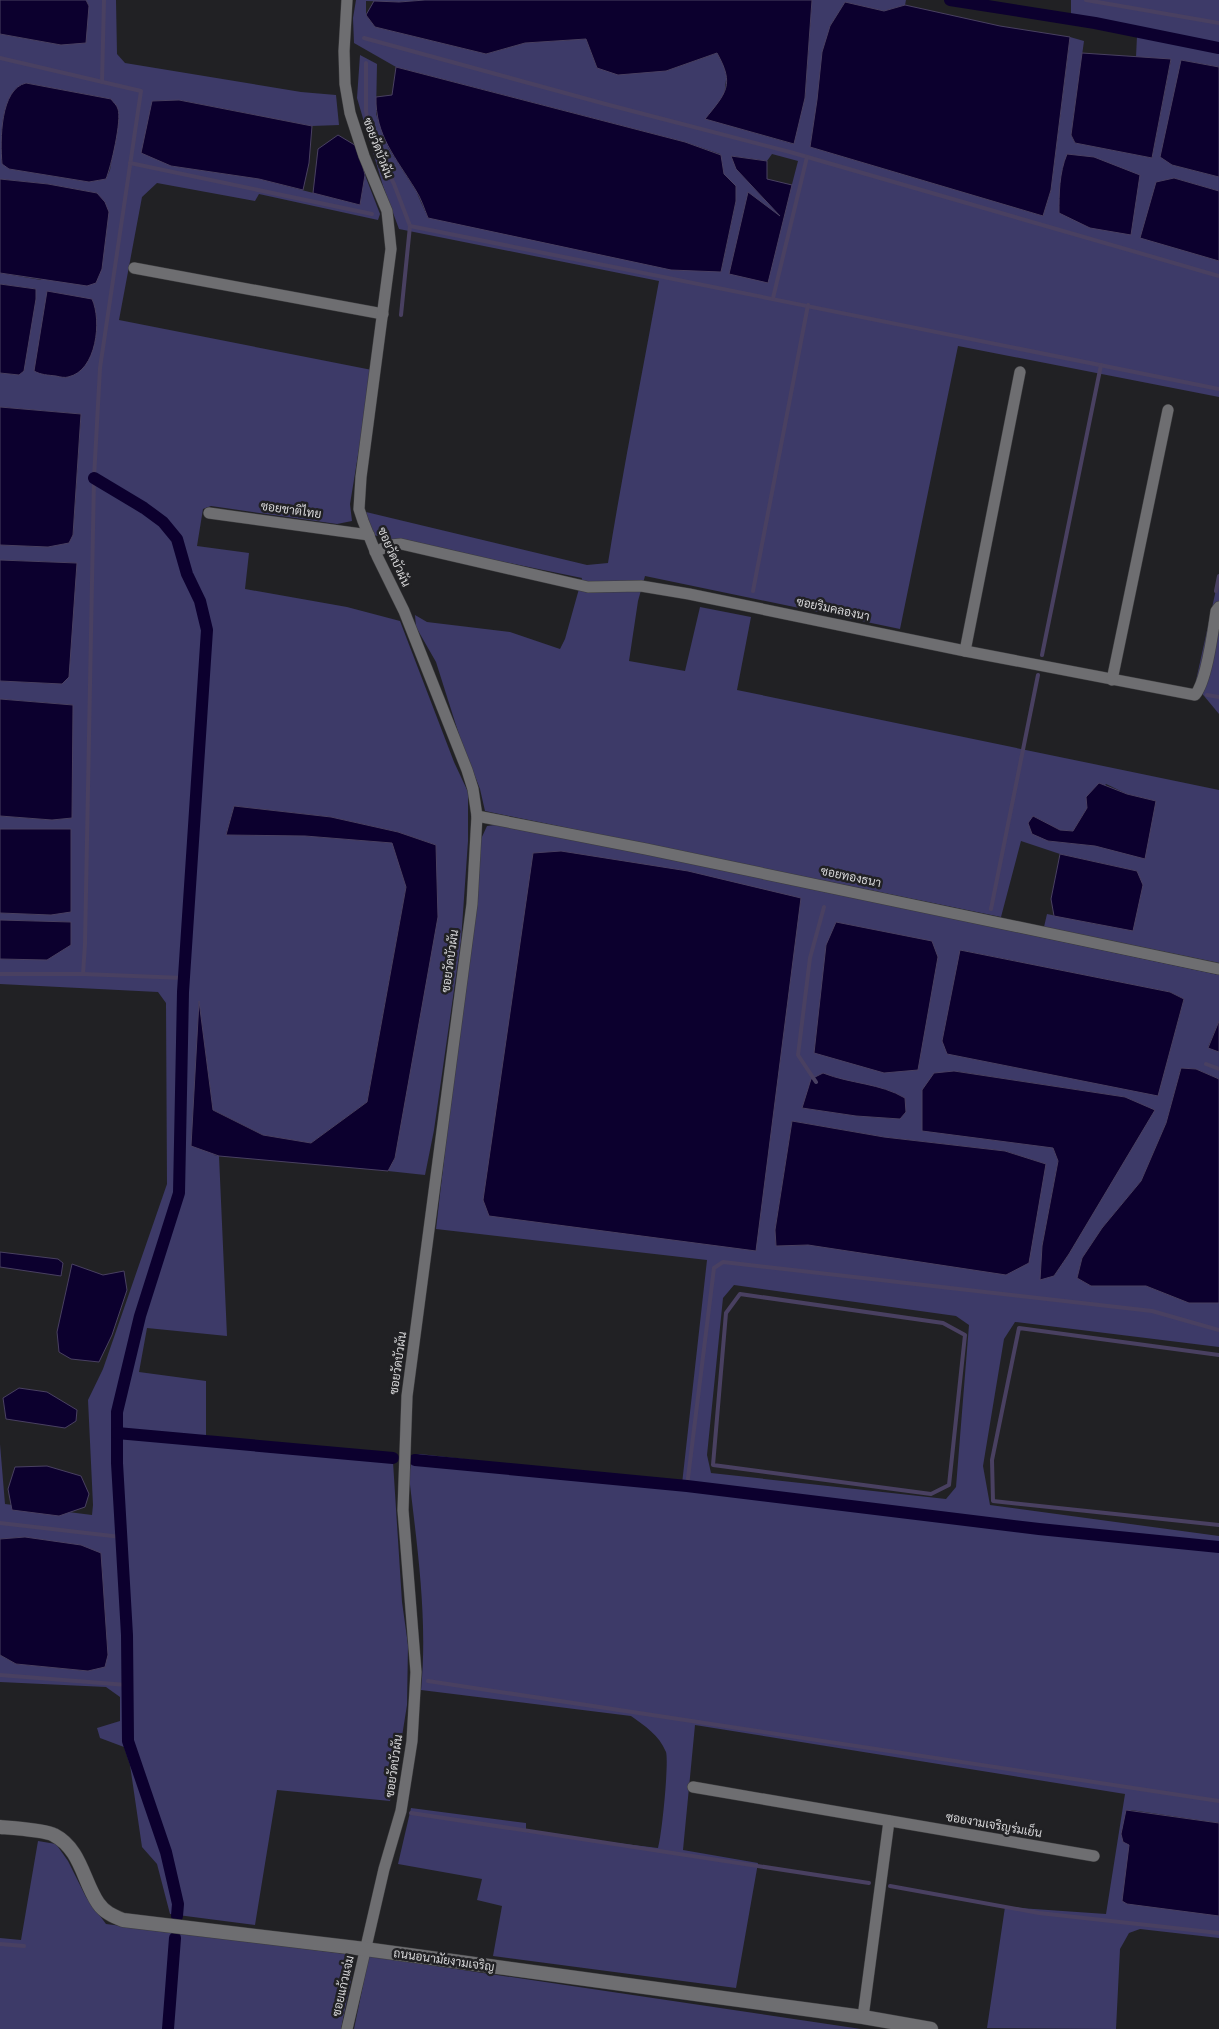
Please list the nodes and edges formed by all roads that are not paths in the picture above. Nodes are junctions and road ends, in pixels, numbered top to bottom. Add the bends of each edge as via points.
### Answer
1 (347, 0) edge
2 (134, 268) dead end
3 (383, 314) junction
4 (1020, 372) dead end
5 (1168, 410) dead end
6 (209, 513) dead end
7 (369, 534) junction
8 (375, 552) junction
9 (1219, 607) edge
10 (965, 651) junction
11 (1112, 680) junction
12 (477, 816) junction
13 (1219, 970) edge
14 (692, 1787) dead end
15 (888, 1821) junction
16 (0, 1827) edge
17 (1094, 1856) dead end
18 (365, 1949) junction
19 (863, 2017) junction
20 (347, 2029) edge
21 (931, 2029) edge

1 - 3 street, ซอยวัดบัวผัน via 344,51 350,113 382,196 390,228
2 - 3 street
3 - 7 street, ซอยวัดบัวผัน via 360,477 359,508
4 - 10 street
5 - 11 street
6 - 7 street, ซอยชาติไทย
7 - 8 street, ซอยวัดบัวผัน
8 - 10 street, ซอยริมคลองนา via 401,544 588,587 650,587
8 - 12 street, ซอยวัดบัวผัน via 407,620 467,770
9 - 11 street, ซอยริมคลองนา via 1204,674 1195,695
10 - 11 street, ซอยริมคลองนา
12 - 13 street, ซอยทองธนา
12 - 18 street, ซอยวัดบัวผัน via 472,904 408,1396 403,1510 416,1672 412,1742 402,1811
14 - 15 street, ซอยงามเจริญร่มเย็น
15 - 17 street, ซอยงามเจริญร่มเย็น
15 - 19 street
16 - 18 street, ถนนอนามัยงามเจริญ via 53,1835 67,1845 81,1865 98,1902 109,1914 123,1920
18 - 19 street, ถนนอนามัยงามเจริญ
18 - 20 street, ซอยแก้วแจ่ม
19 - 21 street, ถนนอนามัยงามเจริญ

